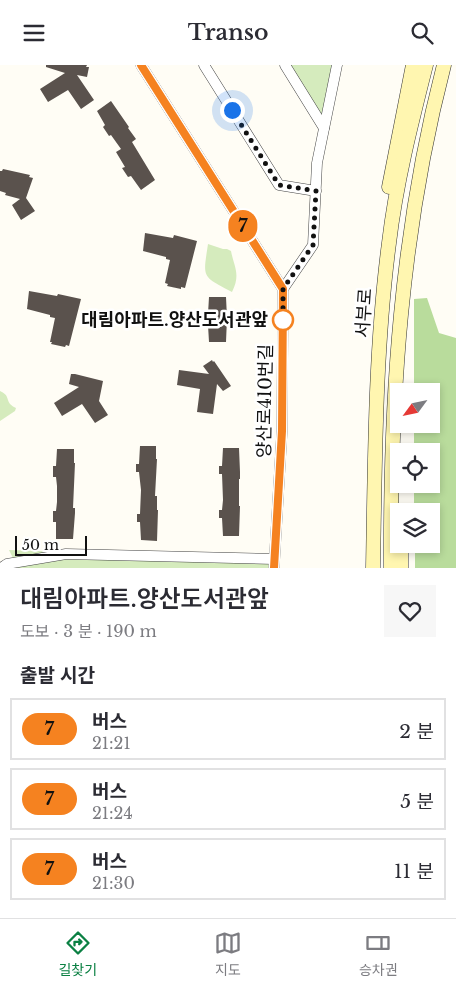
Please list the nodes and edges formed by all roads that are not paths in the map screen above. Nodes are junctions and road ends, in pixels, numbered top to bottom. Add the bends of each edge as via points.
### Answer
1 (142, 65) edge
2 (204, 65) edge
3 (285, 65) edge
4 (337, 65) edge
5 (413, 65) edge
6 (426, 65) edge
7 (444, 65) edge
8 (324, 128) junction
9 (316, 191) junction
10 (389, 243) junction
11 (283, 289) junction
12 (391, 503) edge
13 (391, 553) edge
14 (401, 553) edge
15 (274, 563) edge
16 (2, 568) edge
17 (373, 568) edge
18 (391, 568) edge
19 (402, 568) edge

1 - 11 street
2 - 9 street via 279,185
3 - 8 street
4 - 8 street
5 - 10 main road via 387,197
6 - 10 main road, 서부로 via 408,138
7 - 12 main road, 서부로 via 427,136 409,245 399,329
8 - 9 street
9 - 11 street via 313,245
10 - 17 main road, 서부로 via 376,429
11 - 15 street, 양산로410번길 via 282,431
13 - 18 main road, 서부로
14 - 19 main road
15 - 16 street via 66,553 7,564

